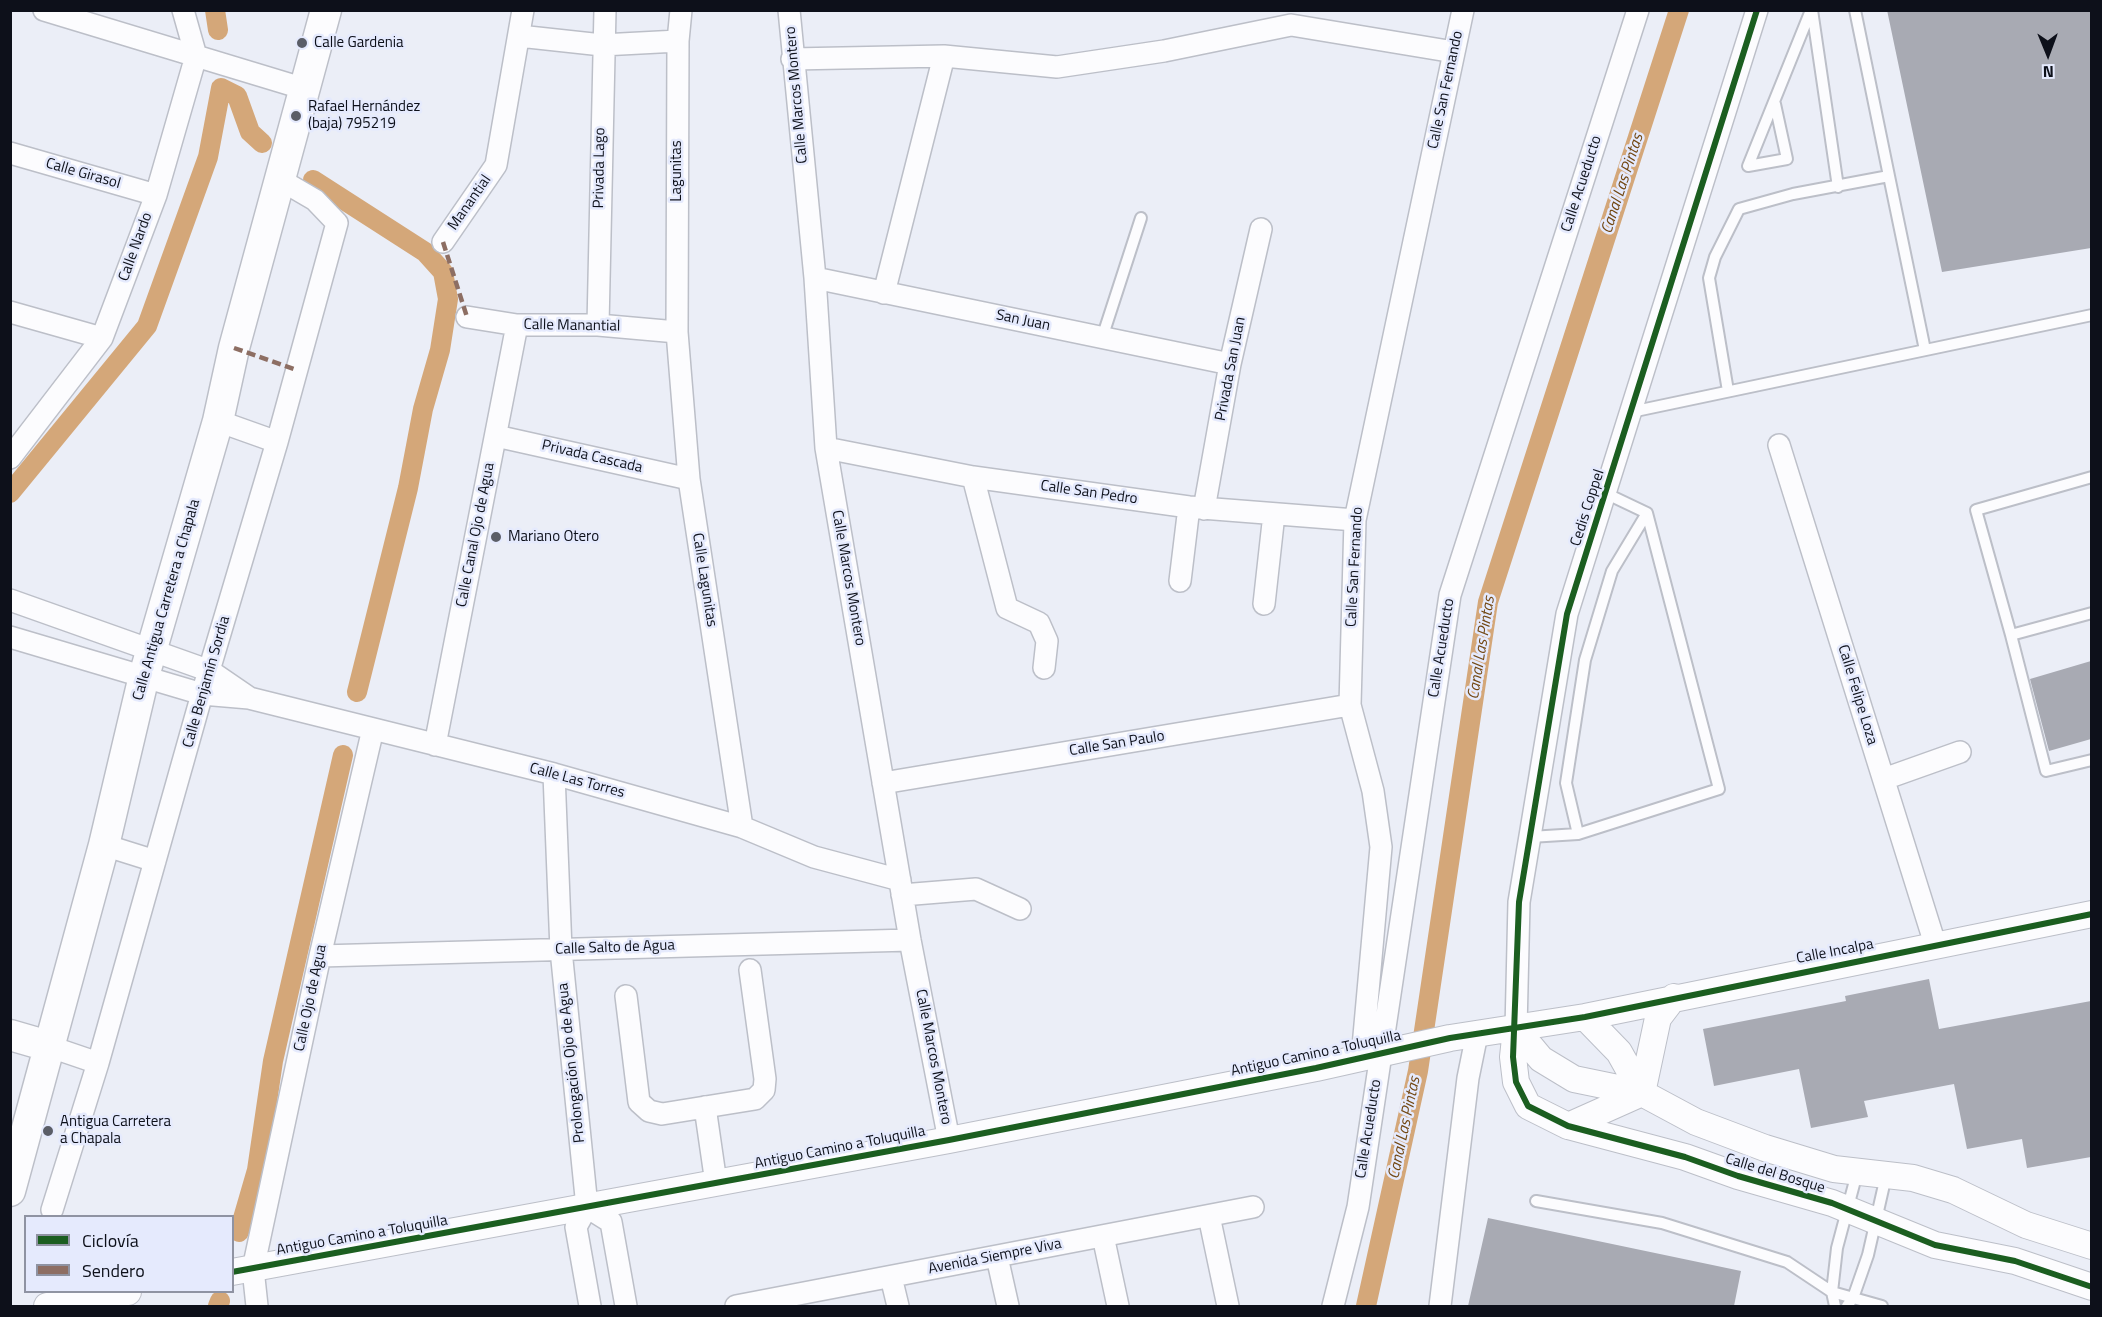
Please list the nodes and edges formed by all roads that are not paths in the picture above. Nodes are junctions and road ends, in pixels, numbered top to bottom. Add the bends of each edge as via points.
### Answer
1 (45, 10) edge
2 (183, 10) edge
3 (326, 10) edge
4 (523, 10) edge
5 (605, 10) edge
6 (681, 10) edge
7 (789, 10) edge
8 (1463, 10) edge
9 (1638, 10) edge
10 (1757, 10) edge
11 (1812, 10) edge
12 (1855, 10) edge
13 (519, 36) junction
14 (678, 41) junction
15 (602, 45) junction
16 (1454, 52) junction
17 (196, 56) junction
18 (944, 56) junction
19 (792, 59) junction
20 (305, 89) junction
21 (1775, 104) junction
22 (10, 153) edge
23 (1889, 176) junction
24 (279, 179) junction
25 (1838, 187) junction
26 (156, 195) junction
27 (1141, 218) dead end
28 (1261, 229) dead end
29 (443, 242) dead end
30 (815, 278) junction
31 (884, 292) junction
32 (10, 312) edge
33 (2091, 315) edge
34 (467, 317) dead end
35 (518, 325) junction
36 (598, 325) junction
37 (677, 332) junction
38 (102, 338) junction
39 (1102, 338) junction
40 (1925, 350) junction
41 (1230, 364) junction
42 (1728, 391) junction
43 (1631, 412) junction
44 (218, 421) junction
45 (496, 436) junction
46 (277, 442) junction
47 (1779, 445) dead end
48 (826, 448) junction
49 (10, 458) edge
50 (973, 477) junction
51 (2091, 477) edge
52 (688, 479) junction
53 (1605, 493) junction
54 (1196, 508) junction
55 (1647, 513) junction
56 (1274, 514) junction
57 (1355, 520) junction
58 (1180, 580) dead end
59 (10, 600) edge
60 (1264, 604) dead end
61 (2091, 613) edge
62 (2011, 635) junction
63 (10, 637) edge
64 (109, 637) junction
65 (100, 663) junction
66 (148, 664) junction
67 (1044, 668) dead end
68 (210, 671) junction
69 (202, 694) junction
70 (249, 698) junction
71 (1350, 705) junction
72 (373, 729) junction
73 (435, 745) junction
74 (1960, 752) dead end
75 (2091, 760) edge
76 (554, 774) junction
77 (1884, 779) junction
78 (883, 783) junction
79 (742, 827) junction
80 (1578, 834) junction
81 (1530, 837) junction
82 (104, 845) junction
83 (155, 861) junction
84 (901, 888) junction
85 (1020, 909) dead end
86 (2091, 914) edge
87 (910, 940) junction
88 (1935, 944) junction
89 (561, 950) junction
90 (320, 956) junction
91 (750, 970) dead end
92 (626, 996) dead end
93 (1674, 997) junction
94 (1585, 1017) junction
95 (1516, 1029) junction
96 (1477, 1034) junction
97 (10, 1035) edge
98 (48, 1046) junction
99 (1382, 1053) junction
100 (98, 1063) junction
101 (1642, 1093) junction
102 (705, 1107) junction
103 (1568, 1126) junction
104 (949, 1140) junction
105 (1857, 1172) junction
106 (1886, 1176) junction
107 (716, 1183) junction
108 (10, 1191) edge
109 (1536, 1201) dead end
110 (587, 1207) junction
111 (1253, 1208) dead end
112 (52, 1210) dead end
113 (1846, 1210) junction
114 (1209, 1216) junction
115 (1877, 1222) junction
116 (1103, 1236) junction
117 (2091, 1246) edge
118 (997, 1257) junction
119 (243, 1270) edge
120 (891, 1277) junction
121 (2091, 1287) edge
122 (1832, 1292) junction
123 (123, 1293) edge
124 (789, 1302) edge
125 (1850, 1302) edge
126 (47, 1306) edge
127 (257, 1306) edge
128 (590, 1306) edge
129 (626, 1306) edge
130 (736, 1306) edge
131 (898, 1306) edge
132 (1008, 1306) edge
133 (1118, 1306) edge
134 (1228, 1306) edge
135 (1332, 1306) edge
136 (1440, 1306) edge
137 (1835, 1306) edge
138 (1882, 1306) edge

1 - 17 street
2 - 17 street
3 - 20 main road, Calle Antigua Carretera a Chapala
4 - 13 street
5 - 15 street, Privada Lago
6 - 14 street, Lagunitas
7 - 19 street, Calle Marcos Montero
8 - 16 street, Calle San Fernando
9 - 99 street, Calle Acueducto via 1450,595
10 - 43 street, Cedis Coppel
11 - 21 lane
11 - 25 lane
12 - 23 lane
13 - 15 street
13 - 29 street, Manantial via 496,165
14 - 15 street
14 - 37 street, Lagunitas
15 - 36 street, Privada Lago
16 - 18 street via 1291,25 1164,51 1057,67
16 - 57 street, Calle San Fernando
17 - 20 street
17 - 26 street, Calle Nardo
18 - 19 street
18 - 31 street
19 - 30 street, Calle Marcos Montero
20 - 24 main road, Calle Antigua Carretera a Chapala
21 - 21 lane via 1766,125 1748,166 1787,159
22 - 26 street, Calle Girasol
23 - 25 lane
23 - 40 lane
24 - 44 main road, Calle Antigua Carretera a Chapala
24 - 46 street, Calle Benjamín Sordia via 315,200 336,223
25 - 42 lane via 1739,209 1709,278
26 - 38 street, Calle Nardo
27 - 39 lane
28 - 41 street, Privada San Juan
30 - 31 street, San Juan
30 - 48 street, Calle Marcos Montero
31 - 39 street, San Juan
32 - 38 street
33 - 40 lane
34 - 35 street, Calle Manantial
35 - 36 street, Calle Manantial
35 - 45 street, Calle Canal Ojo de Agua
36 - 37 street, Calle Manantial
37 - 52 street, Calle Lagunitas
38 - 49 street, Calle Nardo
39 - 41 street, San Juan
40 - 42 lane
41 - 54 street, Privada San Juan
42 - 43 lane
43 - 53 street, Cedis Coppel
44 - 46 street
44 - 66 main road, Calle Antigua Carretera a Chapala
45 - 52 street, Privada Cascada
45 - 73 street, Calle Canal Ojo de Agua
46 - 68 street, Calle Benjamín Sordia
47 - 77 street, Calle Felipe Loza
48 - 50 street, Calle San Pedro
48 - 78 street, Calle Marcos Montero
50 - 54 street, Calle San Pedro
50 - 67 street via 1006,608 1039,622 1047,641
51 - 62 lane via 1976,510
52 - 79 street, Calle Lagunitas
53 - 55 lane
53 - 81 street, Cedis Coppel via 1567,614
54 - 56 street, Calle San Pedro
54 - 58 street, Privada San Juan
55 - 80 lane via 1612,571 1585,660 1566,783
55 - 80 lane via 1719,789
56 - 57 street, Calle San Pedro
56 - 60 street
57 - 71 street, Calle San Fernando
59 - 64 street
61 - 62 lane
62 - 75 lane via 2046,771
63 - 65 street
64 - 65 street
64 - 66 street
65 - 66 street
66 - 68 street, Calle Las Torres
66 - 69 street, Calle Las Torres
66 - 82 main road, Calle Antigua Carretera a Chapala
68 - 69 street, Calle Benjamín Sordia
68 - 70 street, Calle Las Torres
69 - 70 street, Calle Las Torres
69 - 83 street, Calle Benjamín Sordia
70 - 72 street, Calle Las Torres
71 - 78 street, Calle San Paulo
71 - 99 street, Calle San Fernando via 1373,791 1381,847
72 - 73 street, Calle Las Torres
72 - 90 street, Calle Ojo de Agua
73 - 76 street, Calle Las Torres
74 - 77 street
76 - 79 street, Calle Las Torres
76 - 89 street, Prolongación Ojo de Agua
77 - 88 street, Calle Felipe Loza
78 - 84 street, Calle Marcos Montero
79 - 84 street, Calle Las Torres
80 - 81 lane
81 - 95 street, Cedis Coppel via 1519,902
82 - 83 street
82 - 98 main road, Calle Antigua Carretera a Chapala
83 - 100 street, Calle Benjamín Sordia
84 - 85 street, Calle Las Torres via 976,889
84 - 87 street, Calle Marcos Montero
86 - 88 street, Calle Incalpa
87 - 89 street, Calle Salto de Agua
87 - 104 street, Calle Marcos Montero
88 - 93 street, Calle Incalpa
89 - 90 street, Calle Salto de Agua
89 - 110 street, Prolongación Ojo de Agua
90 - 119 street, Calle Ojo de Agua
91 - 102 street via 764,1090 755,1099
92 - 102 street via 639,1102 649,1111 662,1114
93 - 94 street, Calle Incalpa
93 - 101 street via 1658,1018
94 - 95 street, Calle Incalpa
94 - 101 street via 1619,1052
95 - 96 street
95 - 101 street, Calle del Bosque via 1541,1059 1574,1080
95 - 103 street, Calle del Bosque via 1516,1082 1528,1106
96 - 99 street, Antiguo Camino a Toluquilla
96 - 136 street
97 - 98 main road
98 - 100 street
98 - 108 main road, Calle Antigua Carretera a Chapala
99 - 104 street, Antiguo Camino a Toluquilla
99 - 135 street, Calle Acueducto via 1358,1207
100 - 112 street, Calle Benjamín Sordia
101 - 103 street
101 - 105 street, Calle del Bosque via 1696,1122 1765,1148
102 - 107 street
103 - 113 street, Calle del Bosque via 1685,1157
104 - 107 street, Antiguo Camino a Toluquilla
105 - 106 street, Calle del Bosque
105 - 113 lane
106 - 115 lane
106 - 117 street, Calle del Bosque via 1913,1178 1953,1190 2026,1225
107 - 110 street, Antiguo Camino a Toluquilla
109 - 122 lane via 1662,1223 1787,1262
110 - 119 street, Antiguo Camino a Toluquilla
110 - 128 street, Prolongación Ojo de Agua via 576,1227
110 - 129 street via 611,1222
111 - 114 street, Avenida Siempre Viva
113 - 115 street, Calle del Bosque
113 - 122 lane
114 - 116 street, Avenida Siempre Viva
114 - 134 street
115 - 121 street, Calle del Bosque via 1935,1245 2015,1261
115 - 125 lane
116 - 118 street, Avenida Siempre Viva
116 - 133 street
118 - 120 street, Avenida Siempre Viva
118 - 132 street
119 - 127 street, Calle Ojo de Agua
120 - 124 street, Avenida Siempre Viva
120 - 131 street
122 - 125 lane
122 - 137 lane
123 - 126 street
124 - 130 street, Avenida Siempre Viva
125 - 138 lane

